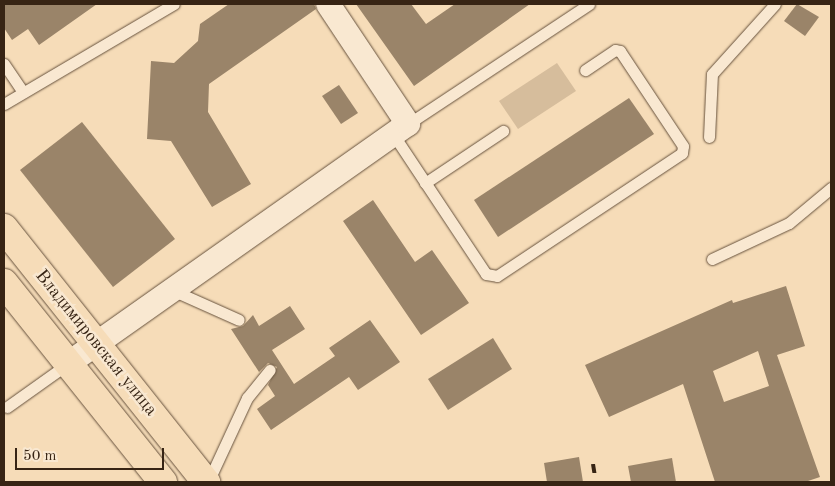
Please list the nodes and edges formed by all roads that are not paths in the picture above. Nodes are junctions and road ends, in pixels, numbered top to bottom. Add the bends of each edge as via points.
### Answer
1 (172, 4) edge
2 (328, 4) edge
3 (589, 4) edge
4 (775, 4) edge
5 (4, 64) edge
6 (585, 70) dead end
7 (24, 92) junction
8 (4, 104) edge
9 (400, 130) junction
10 (503, 131) dead end
11 (709, 138) dead end
12 (425, 183) junction
13 (831, 188) edge
14 (4, 228) edge
15 (712, 259) dead end
16 (4, 283) edge
17 (172, 290) junction
18 (239, 320) dead end
19 (96, 344) junction
20 (69, 363) junction
21 (270, 370) dead end
22 (7, 407) dead end
23 (163, 482) edge
24 (207, 482) edge

1 - 7 lane
2 - 9 street
3 - 9 lane
4 - 11 lane via 712,74
5 - 7 lane
6 - 12 lane via 615,50 620,51 683,146 682,153 491,277
7 - 8 lane
9 - 12 lane
9 - 17 street
10 - 12 lane
13 - 15 lane via 790,223
14 - 19 main road, Владимировская улица
16 - 20 main road, Владимировская улица
17 - 18 lane
17 - 19 street
19 - 20 street
19 - 24 main road, Владимировская улица
20 - 22 lane
20 - 23 main road, Владимировская улица
21 - 24 lane via 247,398

